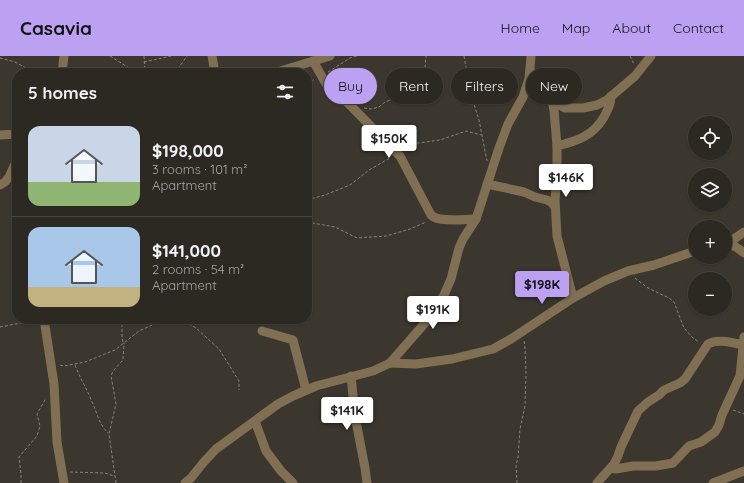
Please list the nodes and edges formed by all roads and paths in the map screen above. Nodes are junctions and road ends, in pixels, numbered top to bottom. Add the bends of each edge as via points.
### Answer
1 (64, 56) edge
2 (110, 56) edge
3 (144, 56) edge
4 (171, 56) edge
5 (187, 56) edge
6 (212, 56) edge
7 (330, 56) edge
8 (356, 56) edge
9 (426, 56) edge
10 (464, 56) edge
11 (531, 56) edge
12 (630, 56) edge
13 (651, 56) edge
14 (0, 58) edge
15 (312, 60) edge
16 (144, 62) junction
17 (26, 68) edge
18 (63, 68) edge
19 (129, 68) edge
20 (145, 68) edge
21 (178, 68) edge
22 (214, 68) edge
23 (289, 68) edge
24 (530, 68) edge
25 (638, 72) junction
26 (321, 76) junction
27 (312, 81) edge
28 (526, 88) edge
29 (612, 96) junction
30 (552, 104) edge
31 (556, 104) edge
32 (356, 111) junction
33 (12, 135) edge
34 (482, 135) junction
35 (0, 136) edge
36 (395, 141) dead end
37 (557, 146) junction
38 (398, 154) junction
39 (487, 162) dead end
40 (12, 170) edge
41 (487, 184) junction
42 (0, 185) edge
43 (312, 199) edge
44 (555, 207) junction
45 (437, 219) junction
46 (476, 219) junction
47 (312, 223) edge
48 (744, 232) edge
49 (732, 240) edge
50 (732, 246) edge
51 (688, 253) edge
52 (744, 253) edge
53 (628, 271) junction
54 (573, 298) junction
55 (16, 324) edge
56 (43, 324) edge
57 (122, 324) edge
58 (154, 324) edge
59 (189, 324) edge
60 (0, 327) edge
61 (262, 331) dead end
62 (520, 332) junction
63 (744, 342) edge
64 (124, 343) junction
65 (705, 348) junction
66 (51, 364) junction
67 (75, 364) junction
68 (390, 364) junction
69 (351, 376) junction
70 (239, 390) dead end
71 (306, 390) junction
72 (47, 397) dead end
73 (726, 407) junction
74 (744, 414) edge
75 (255, 421) junction
76 (109, 434) junction
77 (61, 467) junction
78 (611, 468) junction
79 (744, 471) edge
80 (115, 476) junction
81 (21, 483) edge
82 (64, 483) edge
83 (116, 483) edge
84 (185, 483) edge
85 (292, 483) edge
86 (367, 483) edge
87 (517, 483) edge
88 (596, 483) edge
89 (713, 483) edge

1 - 18 street
2 - 19 path
3 - 16 path
4 - 16 path
5 - 21 path
6 - 22 street
7 - 15 street
8 - 26 path
9 - 32 path via 425,68 422,73 412,78 406,94 379,107
10 - 34 path
11 - 24 street
12 - 25 path
13 - 25 street
14 - 17 path
15 - 23 street
15 - 26 street
16 - 20 path
25 - 29 street
26 - 27 path
26 - 32 street via 329,89
28 - 41 street via 508,124
29 - 31 street via 597,105 583,108 565,108
29 - 37 street via 598,127 581,139
30 - 37 street
32 - 38 street
33 - 35 street
34 - 36 path via 466,131 440,140 410,144
34 - 39 path
37 - 44 street
38 - 43 path via 369,170 350,185
38 - 45 street via 429,212
40 - 42 street via 5,182
41 - 44 street via 524,192 547,200
41 - 46 street
44 - 54 street via 557,236
45 - 46 street
45 - 47 path via 386,236 357,238 335,227
46 - 68 street via 461,243 444,295 425,323
48 - 49 street
50 - 52 street
51 - 53 street
53 - 54 street
53 - 65 path via 643,285 674,302 684,328
54 - 62 street
55 - 60 path
56 - 66 street
57 - 64 path
58 - 64 path via 139,331
59 - 70 path via 219,349 240,381
61 - 71 street via 293,340
62 - 68 street via 493,350 416,364
62 - 87 path via 526,348 526,380 525,406 516,465
63 - 65 street via 713,342
63 - 73 street via 740,376
64 - 67 path via 115,350
64 - 76 path via 123,360 112,374 116,404
65 - 78 street via 685,379 664,390 638,411
66 - 67 path
66 - 77 street
67 - 76 path via 102,426
68 - 69 street
69 - 71 street
69 - 86 street
71 - 75 street via 278,404
72 - 81 path via 38,414 40,426 37,436 19,457
73 - 74 path
73 - 78 street via 715,432 701,442 689,446 673,463
75 - 84 street via 216,449
75 - 85 street via 266,451
76 - 80 path
77 - 80 path via 70,472 105,473
77 - 82 street
78 - 88 street
79 - 89 street
80 - 83 path

